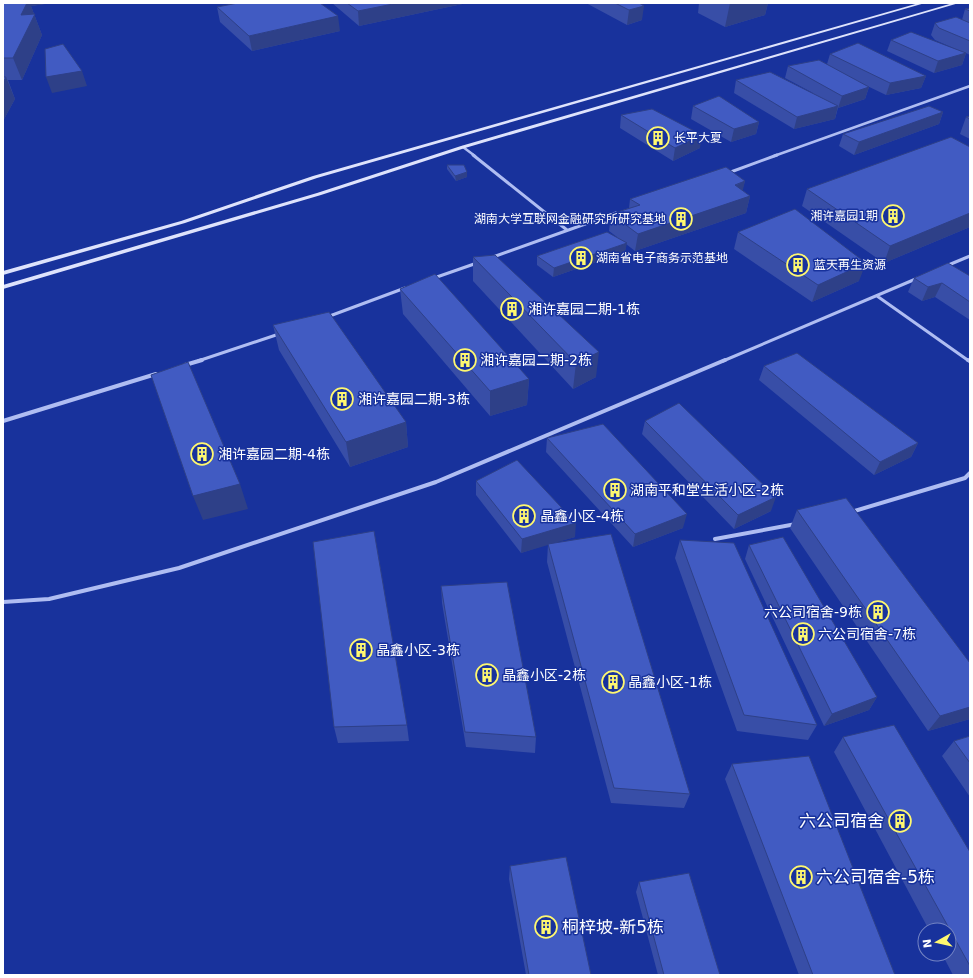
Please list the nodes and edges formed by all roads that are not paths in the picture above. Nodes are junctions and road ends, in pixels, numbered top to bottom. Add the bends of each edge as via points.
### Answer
1 (923, 3) edge
2 (957, 3) edge
3 (970, 86) edge
4 (463, 147) junction
5 (723, 174) edge
6 (619, 212) edge
7 (567, 230) junction
8 (970, 256) edge
9 (492, 257) edge
10 (484, 260) edge
11 (942, 268) edge
12 (3, 273) edge
13 (920, 278) edge
14 (432, 279) edge
15 (3, 287) edge
16 (409, 287) edge
17 (877, 296) junction
18 (319, 319) edge
19 (282, 333) edge
20 (970, 361) edge
21 (184, 366) edge
22 (161, 372) edge
23 (3, 421) edge
24 (970, 473) edge
25 (845, 514) edge
26 (799, 523) edge
27 (715, 539) dead end
28 (3, 602) edge

1 - 12 main road via 315,177 183,222
2 - 4 main road
3 - 5 street
4 - 7 street
4 - 15 main road via 312,196
6 - 7 street
7 - 9 street
8 - 11 street
10 - 14 street
13 - 17 street
16 - 18 street
17 - 20 street
17 - 28 street via 436,482 179,568 49,599
19 - 21 street
22 - 23 street
24 - 25 street via 965,478
26 - 27 street

